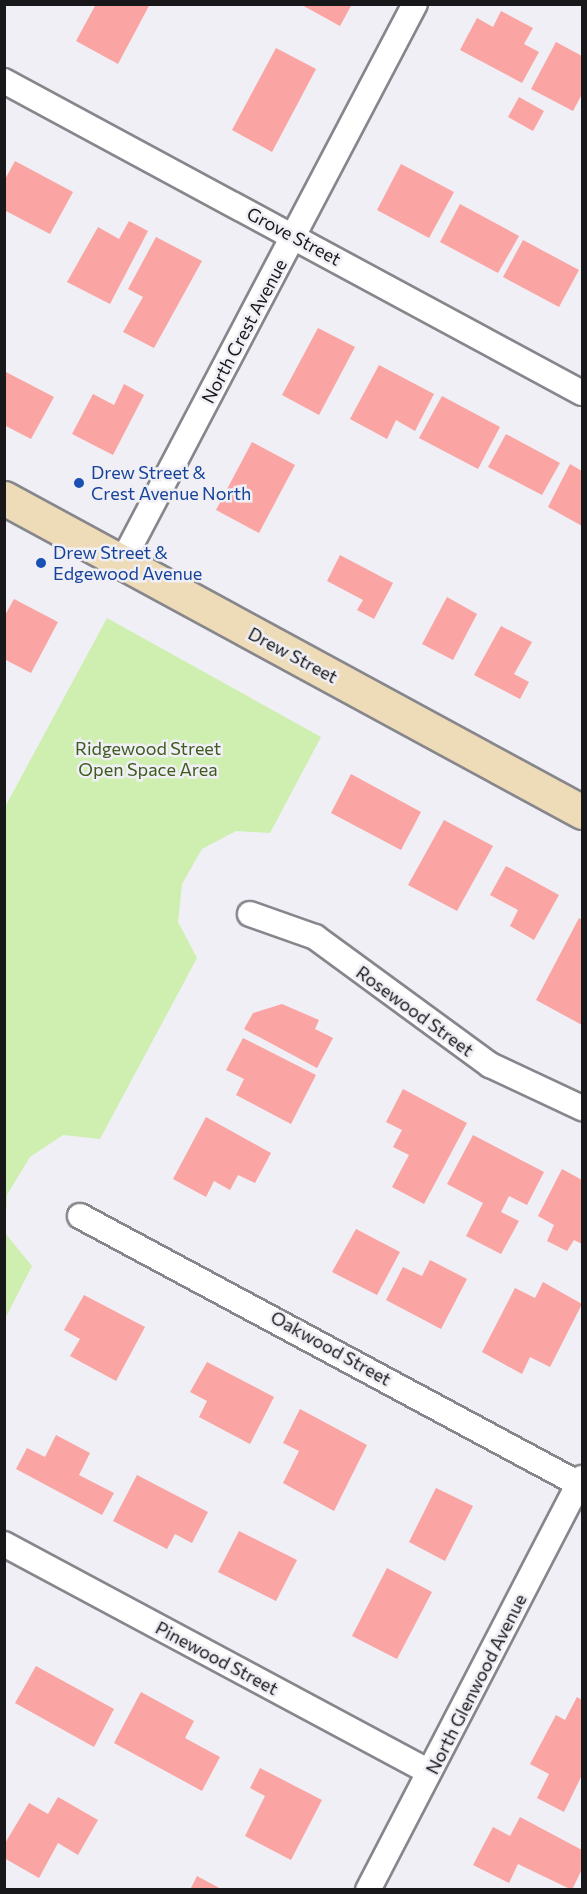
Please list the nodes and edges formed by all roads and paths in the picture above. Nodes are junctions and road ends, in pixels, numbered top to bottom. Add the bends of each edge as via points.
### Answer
1 (415, 4) edge
2 (4, 81) edge
3 (294, 236) junction
4 (582, 393) edge
5 (4, 498) edge
6 (122, 562) junction
7 (582, 812) edge
8 (250, 914) dead end
9 (582, 1108) edge
10 (80, 1216) dead end
11 (581, 1481) edge
12 (4, 1544) edge
13 (429, 1772) junction
14 (368, 1890) edge

1 - 3 street, North Crest Avenue
2 - 3 street, Grove Street
3 - 4 street, Grove Street
3 - 6 street, North Crest Avenue
5 - 6 main road, Drew Street
6 - 7 main road, Drew Street
8 - 9 street, Rosewood Street via 315,937 490,1065
10 - 11 street, Oakwood Street
11 - 13 street, North Glenwood Avenue
12 - 13 street, Pinewood Street
13 - 14 street, North Glenwood Avenue

